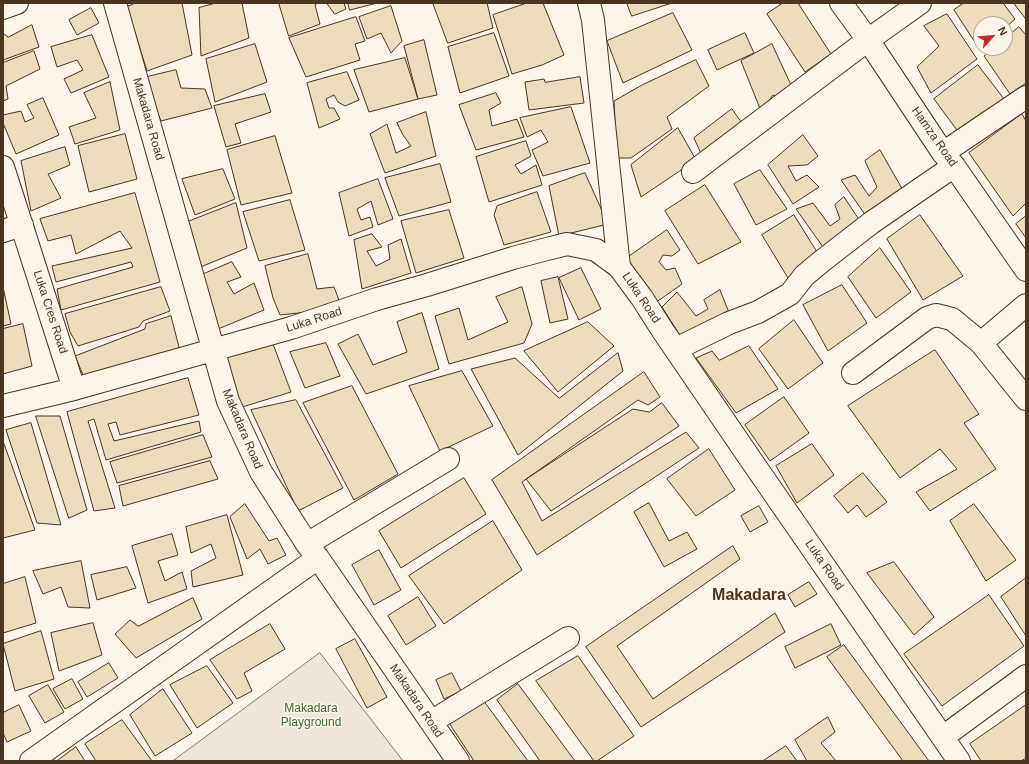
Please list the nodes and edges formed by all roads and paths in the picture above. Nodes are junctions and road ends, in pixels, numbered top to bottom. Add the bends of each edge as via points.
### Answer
1 (17, 3) edge
2 (115, 3) edge
3 (589, 3) edge
4 (841, 3) edge
5 (920, 3) edge
6 (3, 8) edge
7 (868, 40) junction
8 (1026, 97) edge
9 (949, 159) junction
10 (3, 167) edge
11 (693, 172) dead end
12 (12, 228) edge
13 (620, 267) junction
14 (1026, 270) edge
15 (1026, 305) edge
16 (981, 343) junction
17 (213, 349) junction
18 (676, 349) junction
19 (853, 373) dead end
20 (74, 389) junction
21 (1026, 399) edge
22 (3, 406) edge
23 (448, 459) dead end
24 (312, 551) junction
25 (568, 638) dead end
26 (1026, 676) edge
27 (430, 722) junction
28 (943, 737) junction
29 (31, 761) edge
30 (458, 761) edge
31 (959, 761) edge

1 - 6 street
2 - 17 street, Makadara Road
3 - 13 street
4 - 7 street, Hamza Road
5 - 7 street
7 - 9 street, Hamza Road
7 - 11 street
8 - 9 street
9 - 14 street, Hamza Road
9 - 18 street via 804,276 790,294 758,312
10 - 12 street, Luka Cres Road
12 - 20 street, Luka Cres Road
13 - 17 street, Luka Road via 596,250 567,244 512,258 291,328
13 - 18 street, Luka Road
15 - 16 street
16 - 19 street via 952,319 936,315 927,318
16 - 21 street
17 - 20 street, Luka Road
17 - 24 street, Makadara Road via 228,401 261,472
18 - 28 street, Luka Road
20 - 22 street
23 - 24 street
24 - 27 street, Makadara Road
24 - 29 street
25 - 27 street
26 - 28 street
27 - 30 street, Makadara Road
28 - 31 street, Luka Road

